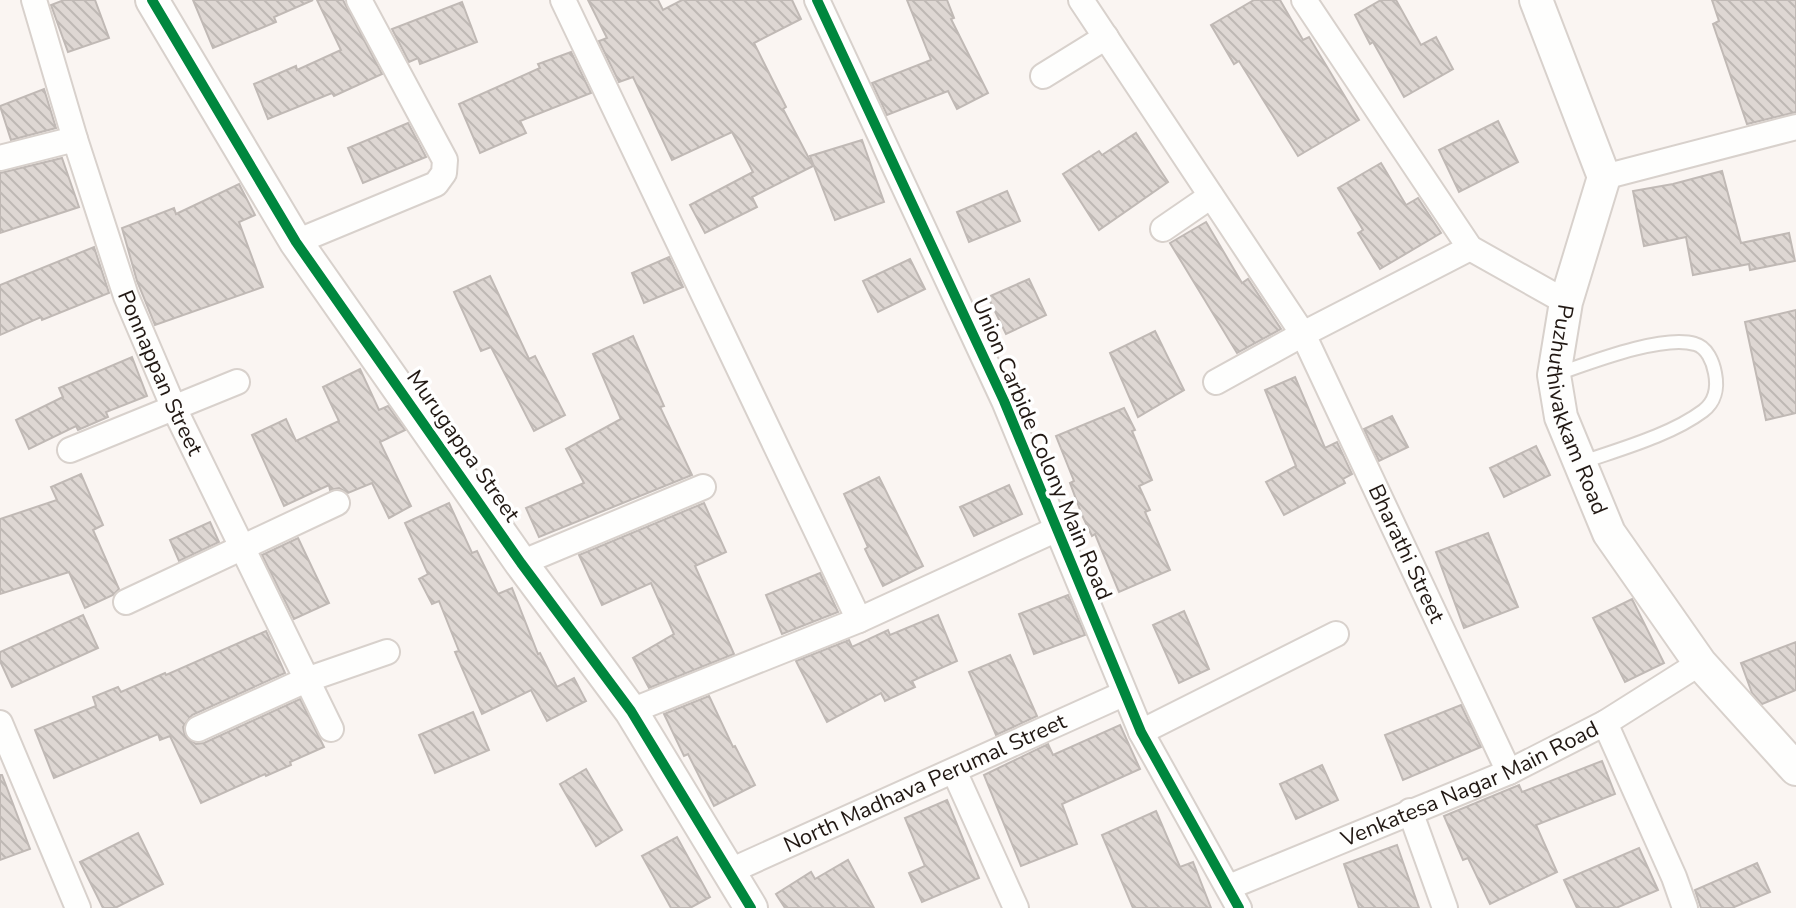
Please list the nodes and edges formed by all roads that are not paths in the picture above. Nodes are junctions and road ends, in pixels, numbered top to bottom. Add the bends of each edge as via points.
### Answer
1 (34, 0) edge
2 (359, 0) edge
3 (563, 0) edge
4 (817, 0) edge
5 (1081, 0) edge
6 (1304, 0) edge
7 (1536, 0) edge
8 (157, 1) edge
9 (1106, 37) junction
10 (1043, 76) dead end
11 (1796, 127) edge
12 (75, 139) junction
13 (0, 158) edge
14 (1604, 177) junction
15 (1211, 196) junction
16 (1163, 229) dead end
17 (296, 242) junction
18 (1470, 248) junction
19 (1566, 302) junction
20 (1303, 334) junction
21 (1554, 375) junction
22 (237, 382) dead end
23 (1216, 382) dead end
24 (173, 406) junction
25 (70, 450) dead end
26 (1580, 463) junction
27 (703, 487) dead end
28 (337, 503) dead end
29 (1055, 530) junction
30 (241, 548) junction
31 (521, 563) junction
32 (126, 602) dead end
33 (859, 620) junction
34 (1336, 634) dead end
35 (387, 652) dead end
36 (1700, 663) junction
37 (306, 680) junction
38 (1123, 694) junction
39 (631, 711) junction
40 (1605, 723) junction
41 (1, 726) edge
42 (198, 729) dead end
43 (331, 729) dead end
44 (1141, 732) junction
45 (1785, 741) edge
46 (1796, 769) edge
47 (954, 771) junction
48 (1509, 772) junction
49 (1410, 811) junction
50 (728, 872) junction
51 (1234, 898) edge
52 (78, 908) edge
53 (751, 908) edge
54 (1016, 908) edge
55 (1445, 908) edge
56 (1685, 908) edge

1 - 12 street, Ponnappan Street
2 - 17 street via 445,160 444,173 436,184
3 - 33 street
4 - 29 street, Union Carbide Colony Main Road via 1004,401
5 - 9 street, Bharathi Street
6 - 18 street
7 - 14 street
8 - 17 street, Murugappa Street
9 - 10 street
9 - 15 street, Bharathi Street
11 - 14 street
12 - 13 street
12 - 24 street, Ponnappan Street via 126,296
14 - 19 street, Puzhuthivakkam Road
15 - 16 street
15 - 20 street, Bharathi Street
17 - 31 street, Murugappa Street
18 - 19 street
18 - 20 street
19 - 21 street, Puzhuthivakkam Road
20 - 23 street
20 - 48 street, Bharathi Street
21 - 26 street, Puzhuthivakkam Road via 1561,417
21 - 26 lane via 1627,350 1671,343 1695,344 1707,351 1715,370 1713,402 1703,411
22 - 24 street
24 - 25 street
24 - 30 street, Ponnappan Street
26 - 36 street, Puzhuthivakkam Road via 1609,533
27 - 31 street
28 - 30 street
29 - 33 street
29 - 38 street, Union Carbide Colony Main Road
30 - 32 street
30 - 37 street, Ponnappan Street
31 - 39 street, Murugappa Street
33 - 39 street
34 - 44 street
35 - 37 street
36 - 40 street, Venkatesa Nagar Main Road
36 - 45 street, Puzhuthivakkam Road
37 - 42 street
37 - 43 street, Ponnappan Street
38 - 44 street, Union Carbide Colony Main Road
38 - 47 street, North Madhava Perumal Street
39 - 50 street, Murugappa Street
40 - 48 street, Venkatesa Nagar Main Road
40 - 56 street
41 - 52 street
44 - 51 street, Union Carbide Colony Main Road
45 - 46 street, Puzhuthivakkam Road
47 - 50 street, North Madhava Perumal Street
47 - 54 street
48 - 49 street, Venkatesa Nagar Main Road
49 - 51 street, Venkatesa Nagar Main Road
49 - 55 street
50 - 53 street, Murugappa Street

